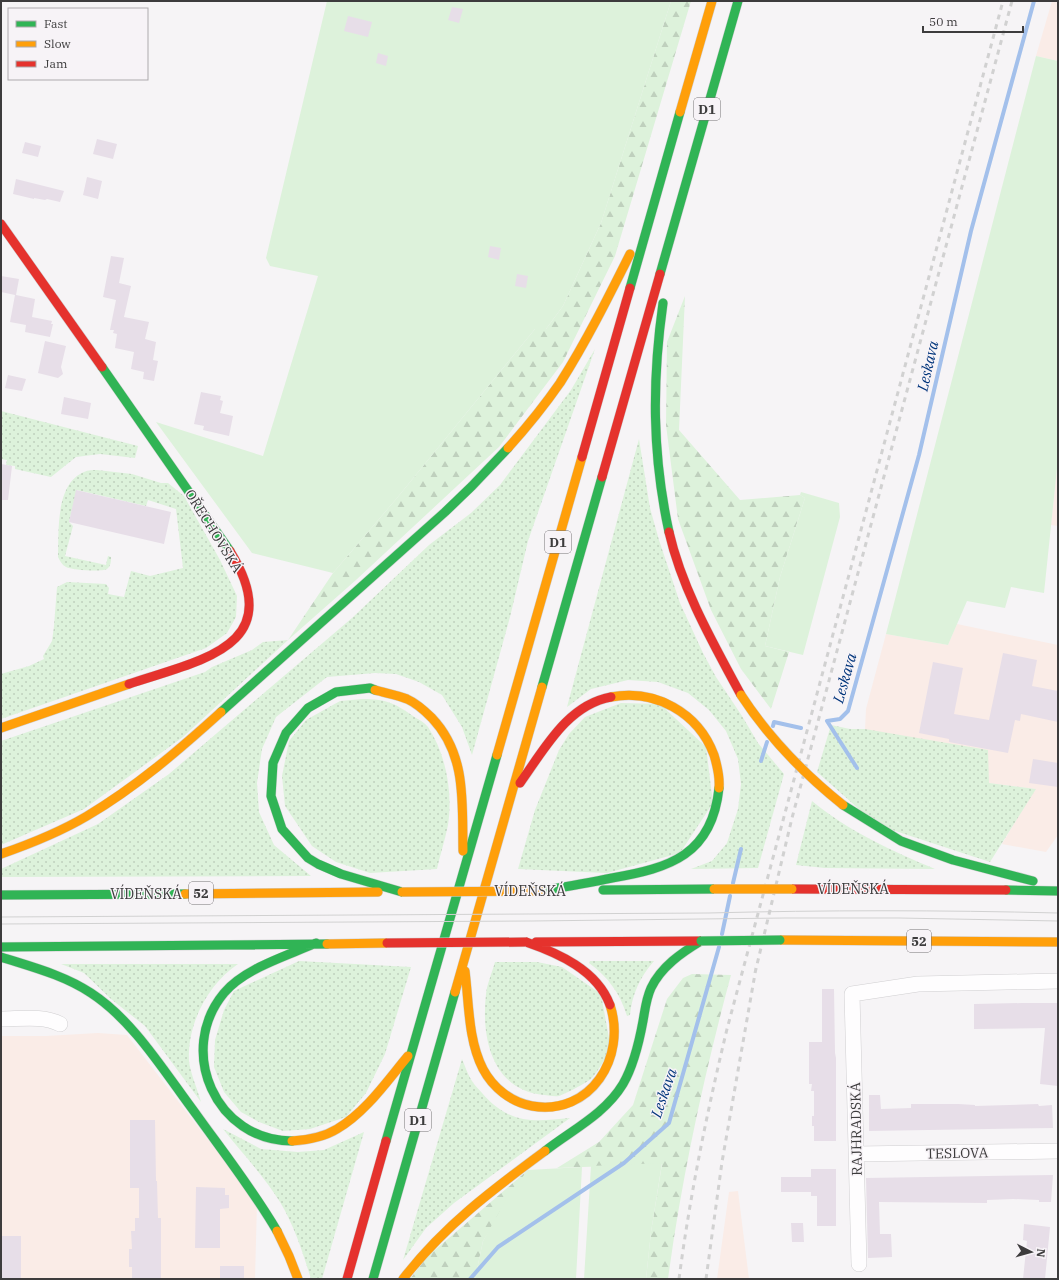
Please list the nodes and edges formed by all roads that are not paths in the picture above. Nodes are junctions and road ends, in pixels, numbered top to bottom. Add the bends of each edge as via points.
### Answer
1 (712, 1) edge
2 (738, 1) edge
3 (652, 212) junction
4 (676, 218) junction
5 (1, 224) edge
6 (1, 728) edge
7 (512, 793) junction
8 (1, 854) edge
9 (463, 872) junction
10 (1058, 887) edge
11 (540, 891) junction
12 (1058, 891) edge
13 (402, 892) junction
14 (1, 895) edge
15 (701, 941) junction
16 (526, 942) junction
17 (1058, 942) edge
18 (316, 943) junction
19 (1, 947) edge
20 (1, 957) edge
21 (464, 961) junction
22 (1058, 981) edge
23 (1, 1019) edge
24 (60, 1024) dead end
25 (412, 1050) junction
26 (1058, 1151) edge
27 (857, 1154) junction
28 (859, 1264) dead end
29 (298, 1279) edge
30 (347, 1279) edge
31 (373, 1279) edge
32 (403, 1279) edge

1 - 3 main road, D1
2 - 4 main road, D1
3 - 8 main road via 576,358 548,400 501,457 421,533 196,735 140,781 80,820
3 - 9 main road, D1
4 - 7 main road, D1
4 - 10 main road, bridge via 658,346 654,418 657,459 670,535 715,647 741,695 784,753 809,778 843,805 901,841 953,860
5 - 6 main road, OŘECHOVSKÁ via 179,476 221,540 242,575 250,605 247,622 242,630 226,647 214,654
7 - 11 main road via 563,725 589,704 604,698 631,695 655,698 683,712 705,736 718,766 720,786 715,813 704,836 686,855 651,870
7 - 21 main road, D1
9 - 13 main road via 461,786 458,766 448,738 441,728 413,703 388,692 361,688 334,693 304,710 290,725 277,749 272,773 272,795 277,817 296,847 318,864
9 - 25 main road, D1
11 - 12 main road, VÍDEŇSKÁ / 52, bridge
11 - 13 main road, VÍDEŇSKÁ / 52, bridge
13 - 14 main road, VÍDEŇSKÁ / 52
15 - 16 main road, 52
15 - 17 main road, 52, bridge
15 - 32 main road via 668,964 654,983 646,1003 629,1075 609,1103 455,1221 428,1248
16 - 18 main road, 52, bridge
16 - 21 main road via 555,953 581,969 604,992 613,1014 615,1037 606,1069 593,1088 564,1105 541,1108 519,1103 509,1098 492,1082 480,1063 477,1052
18 - 19 main road, 52
18 - 25 main road via 240,979 223,994 212,1011 203,1041 204,1062 213,1092 225,1109 238,1123 264,1136 294,1141 316,1138 338,1129 356,1115
20 - 29 main road via 77,984 103,1002 146,1046 268,1213
21 - 31 main road, D1
22 - 27 street, RAJHRADSKÁ via 918,984 852,994
23 - 24 street via 44,1018
25 - 30 main road, D1
26 - 27 street, TESLOVA
27 - 28 street, RAJHRADSKÁ

